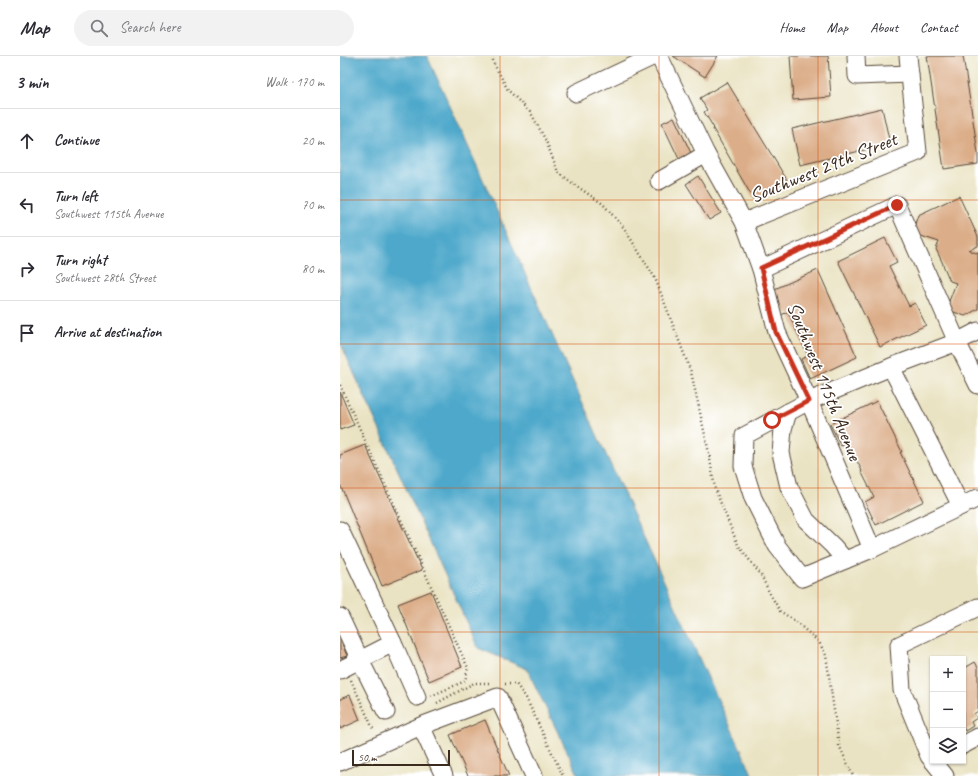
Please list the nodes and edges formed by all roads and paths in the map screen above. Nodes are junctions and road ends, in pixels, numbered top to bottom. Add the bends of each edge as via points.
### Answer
1 (492, 56) edge
2 (654, 56) edge
3 (659, 56) edge
4 (856, 56) edge
5 (908, 56) edge
6 (910, 74) junction
7 (576, 93) dead end
8 (706, 154) junction
9 (658, 182) dead end
10 (744, 222) junction
11 (761, 268) junction
12 (978, 331) edge
13 (957, 342) junction
14 (891, 367) junction
15 (340, 385) edge
16 (978, 385) edge
17 (809, 401) junction
18 (788, 412) junction
19 (973, 504) edge
20 (340, 530) edge
21 (872, 549) junction
22 (845, 560) junction
23 (978, 607) edge
24 (340, 617) edge
25 (393, 643) junction
26 (348, 666) edge
27 (421, 698) joint
28 (386, 712) dead end
29 (421, 726) junction
30 (374, 731) dead end
31 (978, 737) edge
32 (966, 743) edge
33 (930, 757) edge
34 (340, 762) edge
35 (935, 764) edge
36 (444, 776) edge
37 (534, 776) edge
38 (853, 776) edge
39 (945, 776) edge

1 - 38 path via 508,90 531,113 558,172 603,204 624,228 655,278 691,372 715,489 738,544 762,575 780,611 819,642 826,655 839,745
2 - 7 street
3 - 8 street, Southwest 115th Avenue
4 - 6 street via 857,76
5 - 6 street
6 - 10 street, Southwest 29th Street via 918,152
8 - 9 street
8 - 10 street, Southwest 115th Avenue
10 - 11 street, Southwest 115th Avenue
11 - 13 street via 897,205
11 - 17 street, Southwest 115th Avenue via 776,332
12 - 13 street
13 - 14 street
13 - 16 street
14 - 17 street
14 - 19 street
15 - 27 path via 468,668 465,681
17 - 18 street
17 - 21 street, Southwest 115th Avenue
18 - 22 street via 783,429 781,453 790,487 806,520
18 - 22 street via 744,436 743,466 753,498 777,546 802,578
19 - 21 street
20 - 25 street
21 - 22 street
23 - 33 street via 899,645 902,690
24 - 26 street
25 - 26 street
25 - 27 street
26 - 28 street
26 - 30 path
29 - 34 street
29 - 36 street
29 - 37 street via 498,698
31 - 32 street
35 - 39 street

